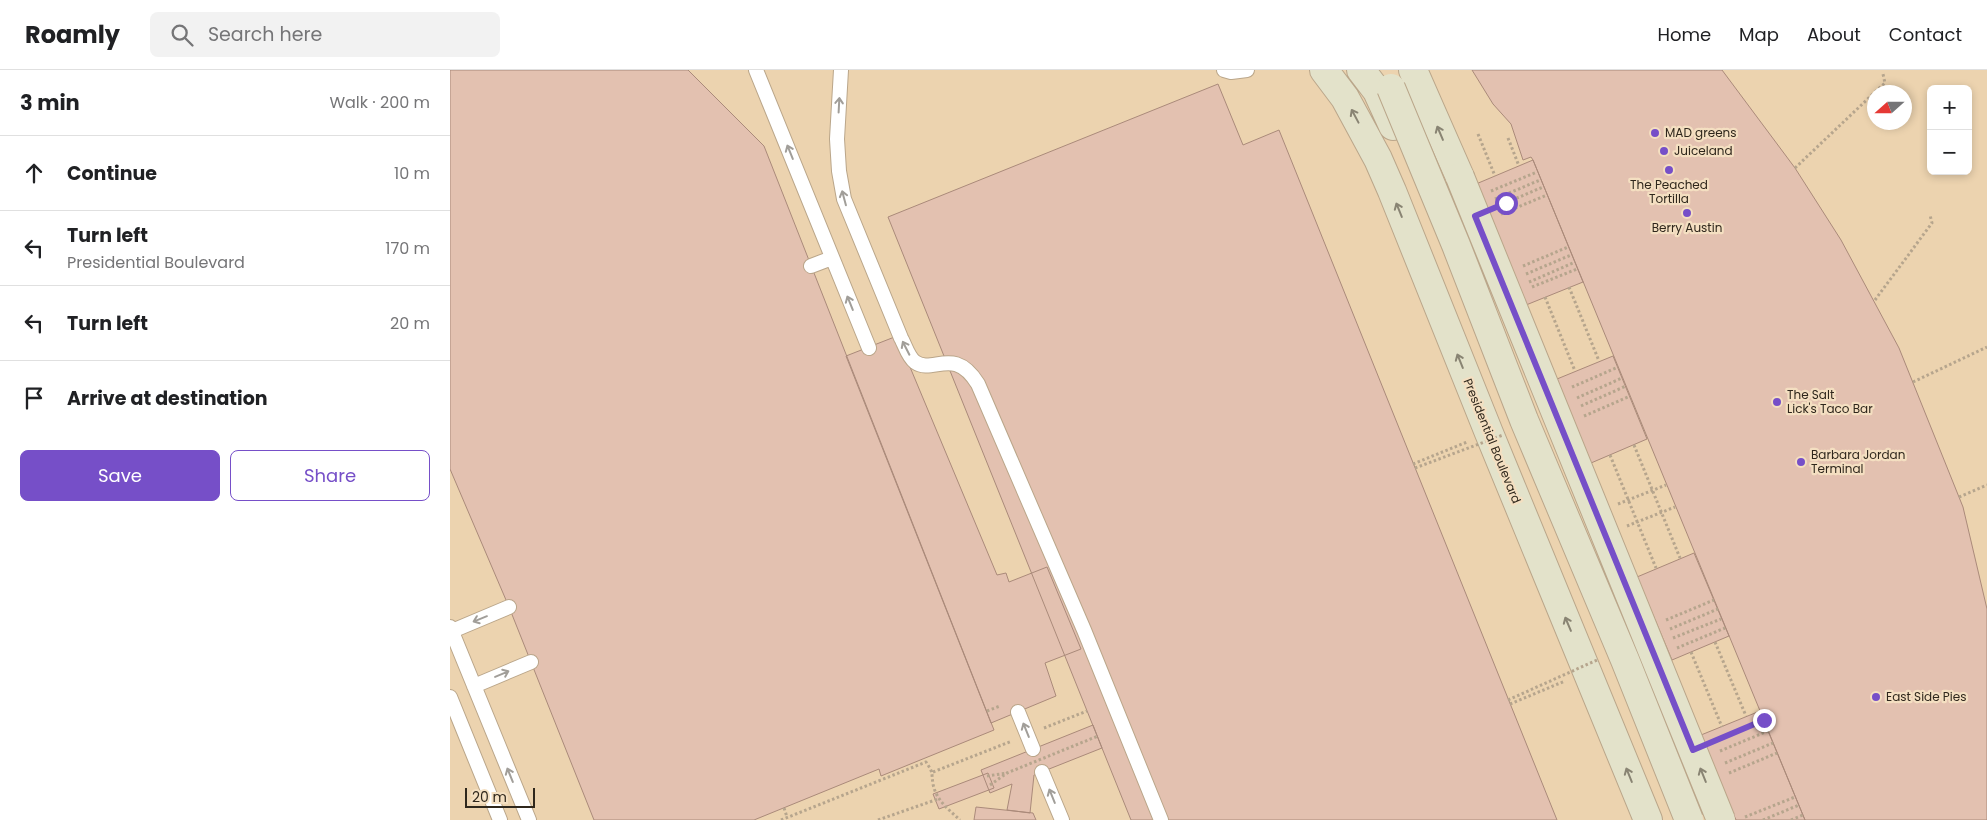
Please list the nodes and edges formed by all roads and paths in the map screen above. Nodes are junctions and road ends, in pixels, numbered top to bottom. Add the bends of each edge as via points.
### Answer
1 (756, 70) edge
2 (840, 70) edge
3 (1224, 70) edge
4 (1247, 70) edge
5 (1324, 70) edge
6 (1361, 70) edge
7 (1379, 70) edge
8 (1413, 70) edge
9 (1883, 74) dead end
10 (1883, 85) edge
11 (1867, 100) edge
12 (1478, 134) dead end
13 (1508, 138) dead end
14 (1519, 166) dead end
15 (1795, 168) dead end
16 (1537, 172) dead end
17 (1495, 176) dead end
18 (1544, 187) dead end
19 (1472, 208) junction
20 (1930, 215) dead end
21 (1571, 255) dead end
22 (832, 258) junction
23 (811, 266) dead end
24 (1578, 269) dead end
25 (1569, 287) dead end
26 (1506, 291) junction
27 (1545, 297) dead end
28 (1875, 300) dead end
29 (1987, 347) edge
30 (869, 348) dead end
31 (1599, 361) dead end
32 (1618, 367) dead end
33 (1575, 371) dead end
34 (1913, 382) dead end
35 (1626, 386) dead end
36 (1549, 396) junction
37 (1580, 406) dead end
38 (1501, 436) dead end
39 (1634, 445) dead end
40 (1610, 455) dead end
41 (1415, 468) dead end
42 (1987, 485) edge
43 (1959, 497) dead end
44 (1680, 558) dead end
45 (1656, 568) dead end
46 (509, 607) dead end
47 (1725, 628) dead end
48 (451, 629) edge
49 (1715, 642) dead end
50 (1691, 652) dead end
51 (1656, 657) junction
52 (531, 662) dead end
53 (1593, 662) dead end
54 (474, 686) junction
55 (1508, 700) dead end
56 (451, 702) edge
57 (1018, 712) dead end
58 (1746, 716) dead end
59 (1764, 720) dead end
60 (1722, 726) dead end
61 (1098, 736) dead end
62 (1013, 741) dead end
63 (1773, 743) dead end
64 (1033, 749) dead end
65 (1697, 761) junction
66 (933, 772) junction
67 (1042, 772) dead end
68 (1006, 773) junction
69 (986, 776) dead end
70 (990, 785) dead end
71 (1795, 797) dead end
72 (938, 799) junction
73 (1799, 805) dead end
74 (784, 808) dead end
75 (1802, 815) dead end
76 (787, 817) junction
77 (500, 820) edge
78 (529, 820) edge
79 (781, 820) edge
80 (878, 820) edge
81 (960, 820) edge
82 (1062, 820) edge
83 (1161, 820) edge
84 (1648, 820) edge
85 (1680, 820) edge
86 (1689, 820) edge
87 (1721, 820) edge
88 (1738, 820) edge
89 (1763, 820) edge
90 (1791, 820) edge

22 -> 1 lane
83 -> 2 lane via 1084,630 978,384 965,369 950,362 917,363 901,338 844,199 836,139
3 - 4 lane
84 -> 5 main road, Presidential Boulevard via 1392,191 1345,98
6 - 85 main road via 1377,91 1429,204
7 - 86 main road, bridge via 1390,88 1456,246
19 -> 8 main road, bridge
9 - 10 path
11 - 15 path
12 - 17 path
13 - 14 path
16 - 19 path
18 - 19 path
19 - 26 main road, bridge
20 - 28 path via 1932,223
21 - 26 path
22 - 23 lane
30 -> 22 lane
24 - 26 path
25 - 31 path
26 - 36 main road, bridge
27 - 33 path
29 - 34 path
32 - 36 path
35 - 37 path
36 - 51 main road, bridge
38 - 41 path, bridge
39 - 44 path
40 - 45 path
42 - 43 path
46 -> 48 lane
47 - 51 path
48 - 54 lane
49 - 58 path
50 - 60 path
51 - 65 main road, bridge
54 -> 52 lane
53 - 55 path, bridge
78 -> 54 lane
56 - 77 lane
64 -> 57 lane
59 - 65 path
61 - 68 path, bridge
62 - 66 path
63 - 65 path
87 -> 65 main road, bridge
66 - 72 path
66 - 76 path via 925,760
82 -> 67 lane
68 - 69 path
68 - 70 path, bridge
71 - 88 path
72 - 80 path
72 - 81 path
73 - 89 path
74 - 76 path
75 - 90 path
76 - 79 path

